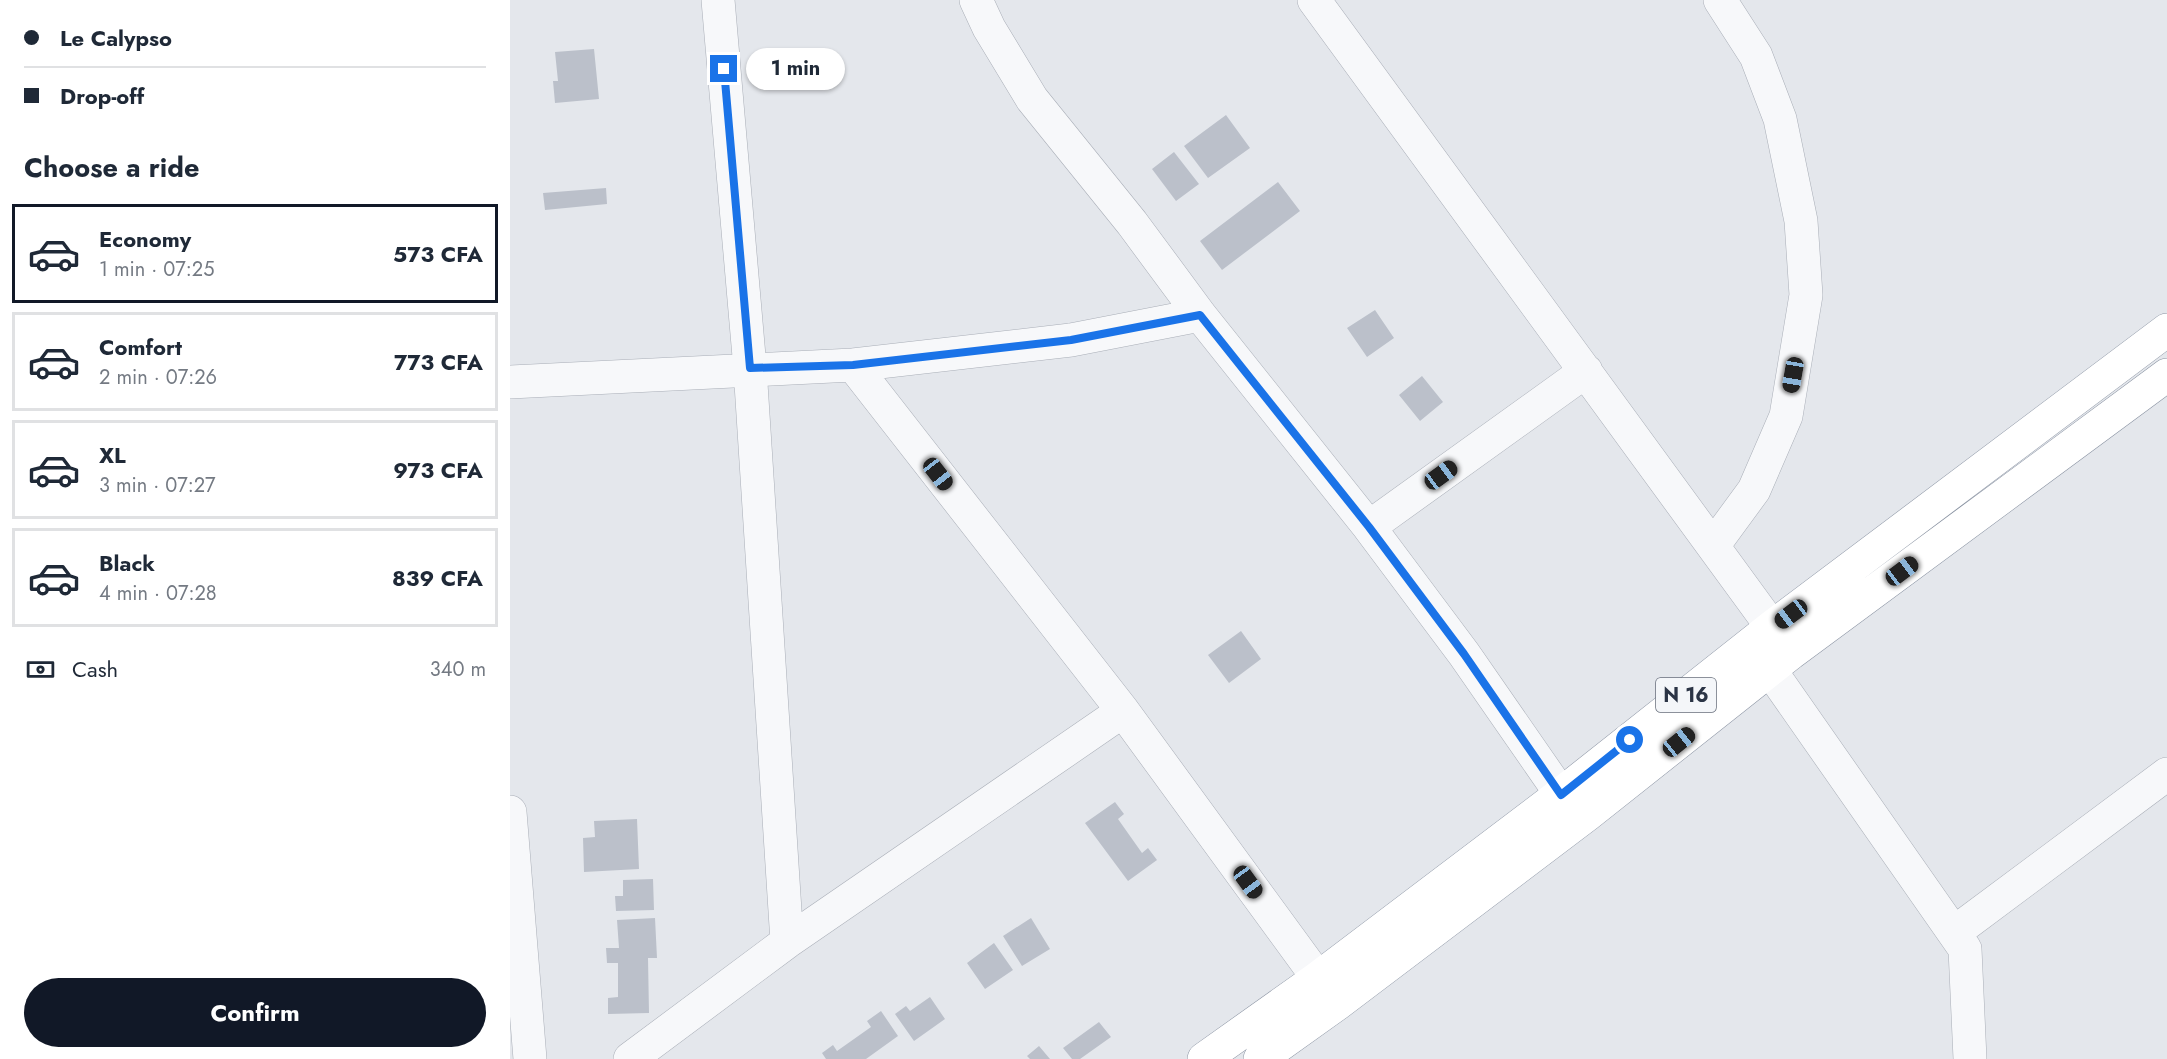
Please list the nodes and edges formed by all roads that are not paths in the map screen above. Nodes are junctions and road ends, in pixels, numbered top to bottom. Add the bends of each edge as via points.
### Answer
1 (718, 0) edge
2 (976, 0) edge
3 (1314, 0) edge
4 (1720, 0) edge
5 (1200, 315) junction
6 (2167, 330) edge
7 (853, 365) junction
8 (750, 368) junction
9 (1586, 371) junction
10 (2167, 375) edge
11 (510, 381) edge
12 (2047, 420) junction
13 (2068, 448) junction
14 (1369, 527) junction
15 (1713, 546) junction
16 (1772, 627) junction
17 (1770, 670) junction
18 (1123, 711) junction
19 (2167, 774) edge
20 (1561, 795) junction
21 (510, 812) edge
22 (1580, 821) junction
23 (512, 887) edge
24 (1954, 932) junction
25 (787, 942) junction
26 (1318, 978) junction
27 (530, 1059) edge
28 (630, 1059) edge
29 (1204, 1059) edge
30 (1260, 1059) edge
31 (1971, 1059) edge

1 - 8 street
2 - 5 street via 1032,99
3 - 9 street
4 - 15 street via 1756,56 1780,119 1801,221 1806,295 1786,416 1754,490
5 - 7 street via 1071,340
5 - 14 street
6 - 12 highway, N 16
7 - 8 street
7 - 18 street
8 - 11 street
8 - 25 street
9 - 14 street
9 - 15 street
10 - 13 highway, N 16
12 - 13 highway
12 - 16 highway, N 16
13 - 17 highway, N 16
14 - 20 street via 1464,654
15 - 16 street
16 - 20 highway, N 16
17 - 22 highway, N 16
17 - 24 street
18 - 25 street
18 - 26 street
19 - 24 street
20 - 22 street
20 - 26 highway, N 16
21 - 23 street
22 - 30 highway, N 16
23 - 27 street
24 - 31 street via 1965,949
25 - 28 street
26 - 29 highway, N 16

